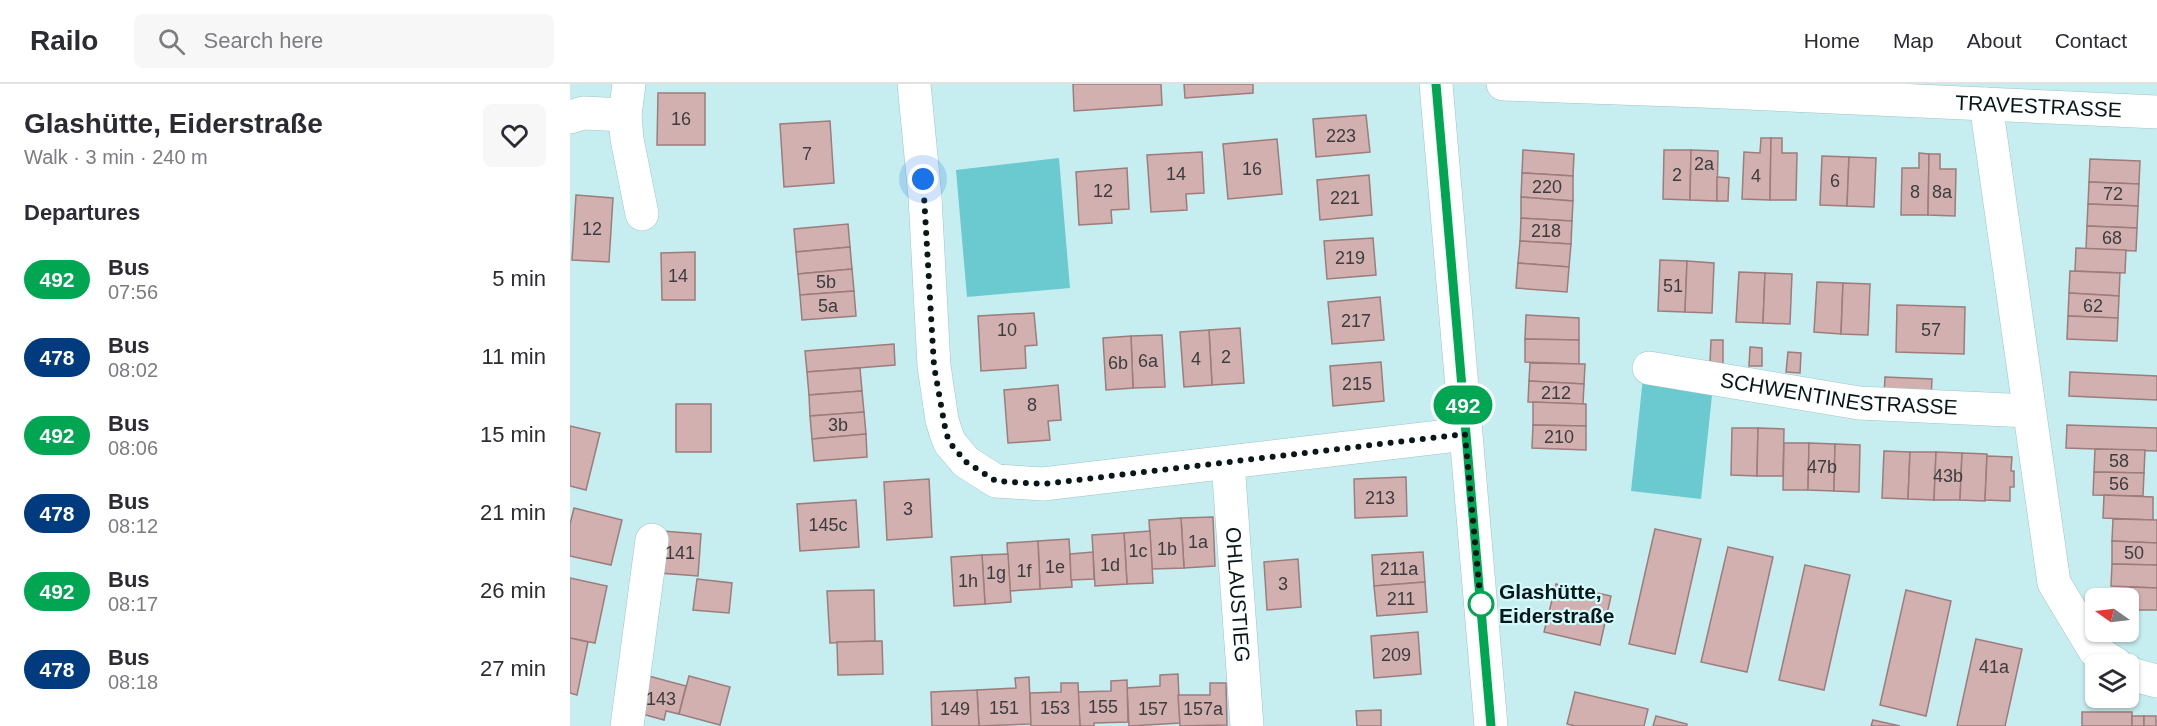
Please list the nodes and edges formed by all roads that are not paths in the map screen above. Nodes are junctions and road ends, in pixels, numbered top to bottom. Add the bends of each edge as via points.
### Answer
1 (914, 84) edge
2 (1436, 84) edge
3 (1503, 84) edge
4 (1702, 88) edge
5 (627, 100) edge
6 (1986, 104) junction
7 (2157, 112) edge
8 (570, 117) edge
9 (642, 214) dead end
10 (1649, 368) dead end
11 (2029, 411) junction
12 (1465, 434) junction
13 (1228, 463) junction
14 (652, 540) dead end
15 (2100, 654) edge
16 (2139, 676) edge
17 (2157, 681) edge
18 (627, 726) edge
19 (1247, 726) edge
20 (1491, 726) edge

1 - 13 street via 934,366 942,420 957,452 996,481 1043,484
2 - 12 street
3 - 4 street, TRAVESTRASSE
4 - 6 street, TRAVESTRASSE
5 - 8 street
5 - 9 street via 627,139
6 - 7 street, TRAVESTRASSE
6 - 11 street
10 - 11 street, SCHWENTINESTRASSE via 1859,403
11 - 15 street via 2054,583
12 - 13 street
12 - 20 street
13 - 19 street, OHLAUSTIEG
14 - 18 street
16 - 17 street

